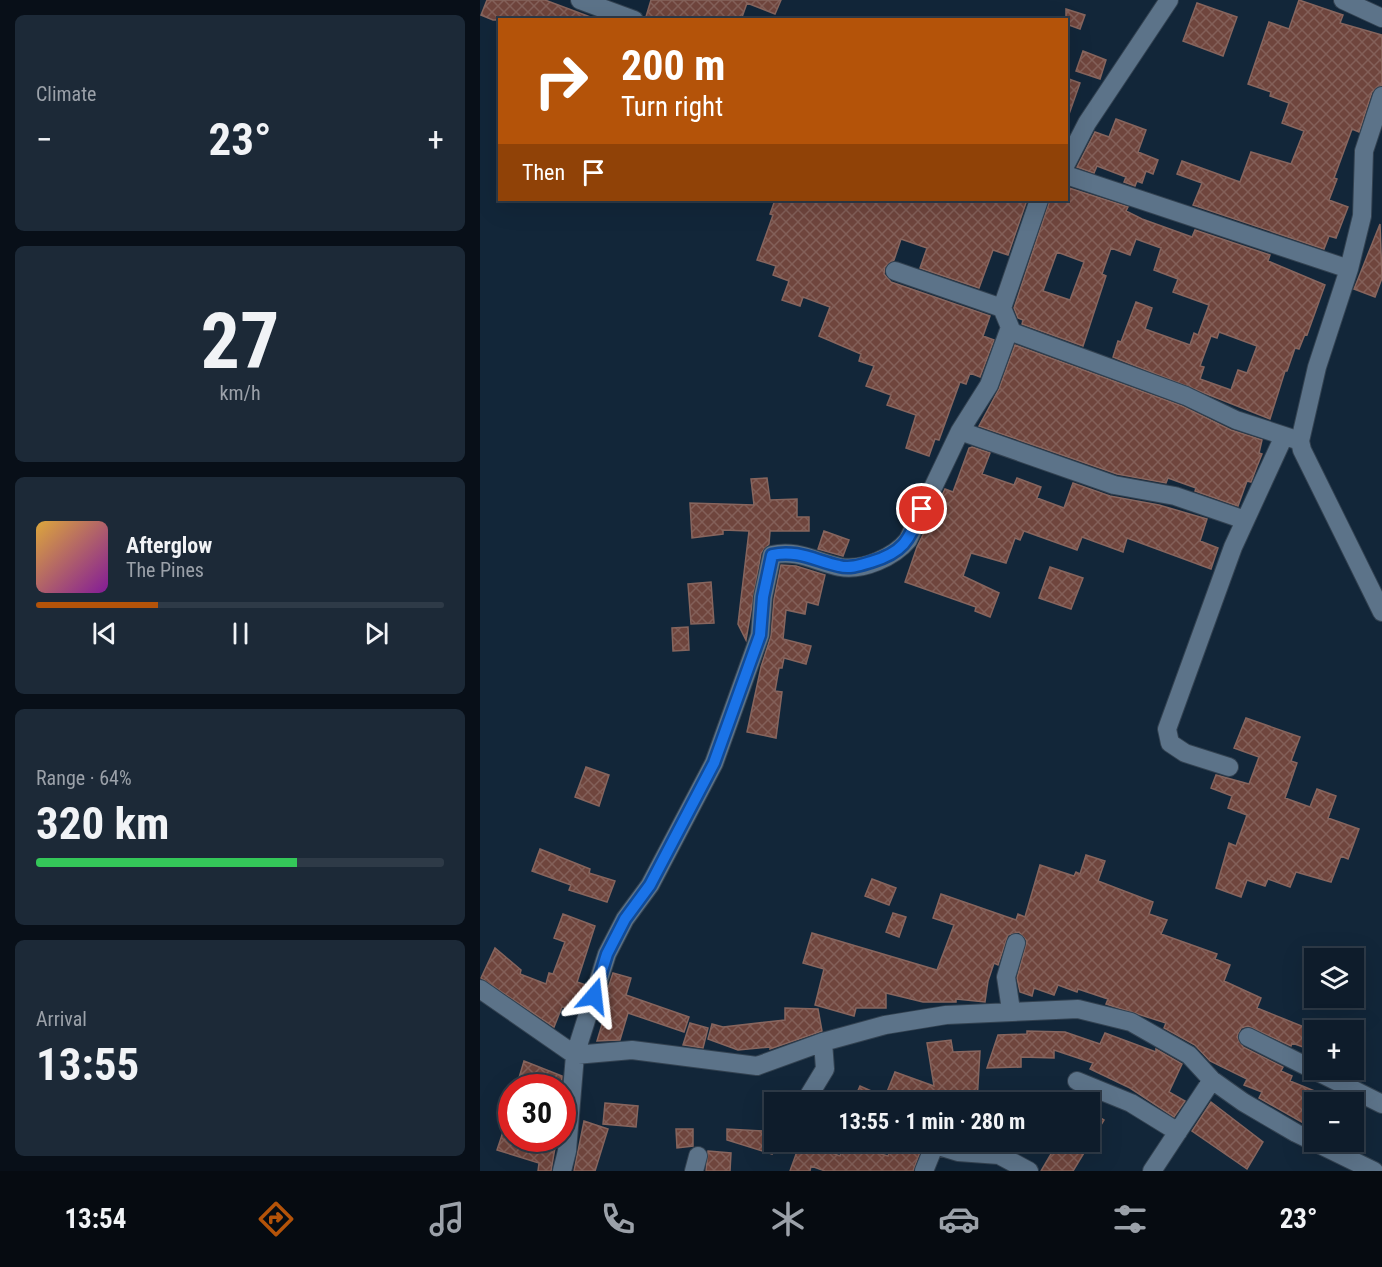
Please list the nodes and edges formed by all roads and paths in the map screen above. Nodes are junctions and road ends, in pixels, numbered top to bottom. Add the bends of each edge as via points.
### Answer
1 (580, 0) edge
2 (1169, 0) edge
3 (1343, 0) edge
4 (629, 18) edge
5 (1382, 18) edge
6 (1382, 96) edge
7 (1068, 160) edge
8 (1068, 176) edge
9 (1039, 201) edge
10 (1349, 269) junction
11 (895, 271) dead end
12 (1002, 308) junction
13 (1009, 330) junction
14 (960, 431) junction
15 (1292, 438) junction
16 (1245, 520) junction
17 (1382, 612) edge
18 (1229, 767) dead end
19 (1016, 943) dead end
20 (480, 989) edge
21 (1011, 1010) junction
22 (1248, 1037) dead end
23 (823, 1042) junction
24 (575, 1055) junction
25 (1212, 1080) junction
26 (1077, 1081) dead end
27 (811, 1092) edge
28 (1382, 1104) edge
29 (1178, 1132) junction
30 (928, 1152) edge
31 (958, 1152) edge
32 (562, 1171) edge
33 (924, 1171) edge
34 (1029, 1171) edge
35 (1152, 1171) edge
36 (1374, 1171) edge

1 - 4 street
2 - 7 street via 1093,114
3 - 5 street
6 - 10 street via 1364,151 1362,216
8 - 10 street
9 - 12 street
10 - 15 street
11 - 12 street
12 - 13 street
13 - 14 street via 989,385
13 - 15 street via 1186,396 1236,420
14 - 16 street via 1114,485 1174,496
14 - 24 street via 908,540 899,551 858,566 841,567 798,554 772,555 760,635 714,763 650,885 625,919 607,954
15 - 16 street
15 - 17 street via 1302,450
16 - 18 street via 1167,729 1170,743 1185,753
19 - 21 street via 1006,977
20 - 24 street
21 - 23 street via 885,1025
21 - 25 street via 1078,1009 1131,1022 1190,1055
22 - 28 street
23 - 24 street via 757,1066 632,1050
23 - 27 street via 825,1069
24 - 32 street
25 - 29 street
25 - 36 street via 1296,1133
26 - 29 street via 1131,1103
29 - 35 street
30 - 33 street
31 - 34 street via 999,1155

